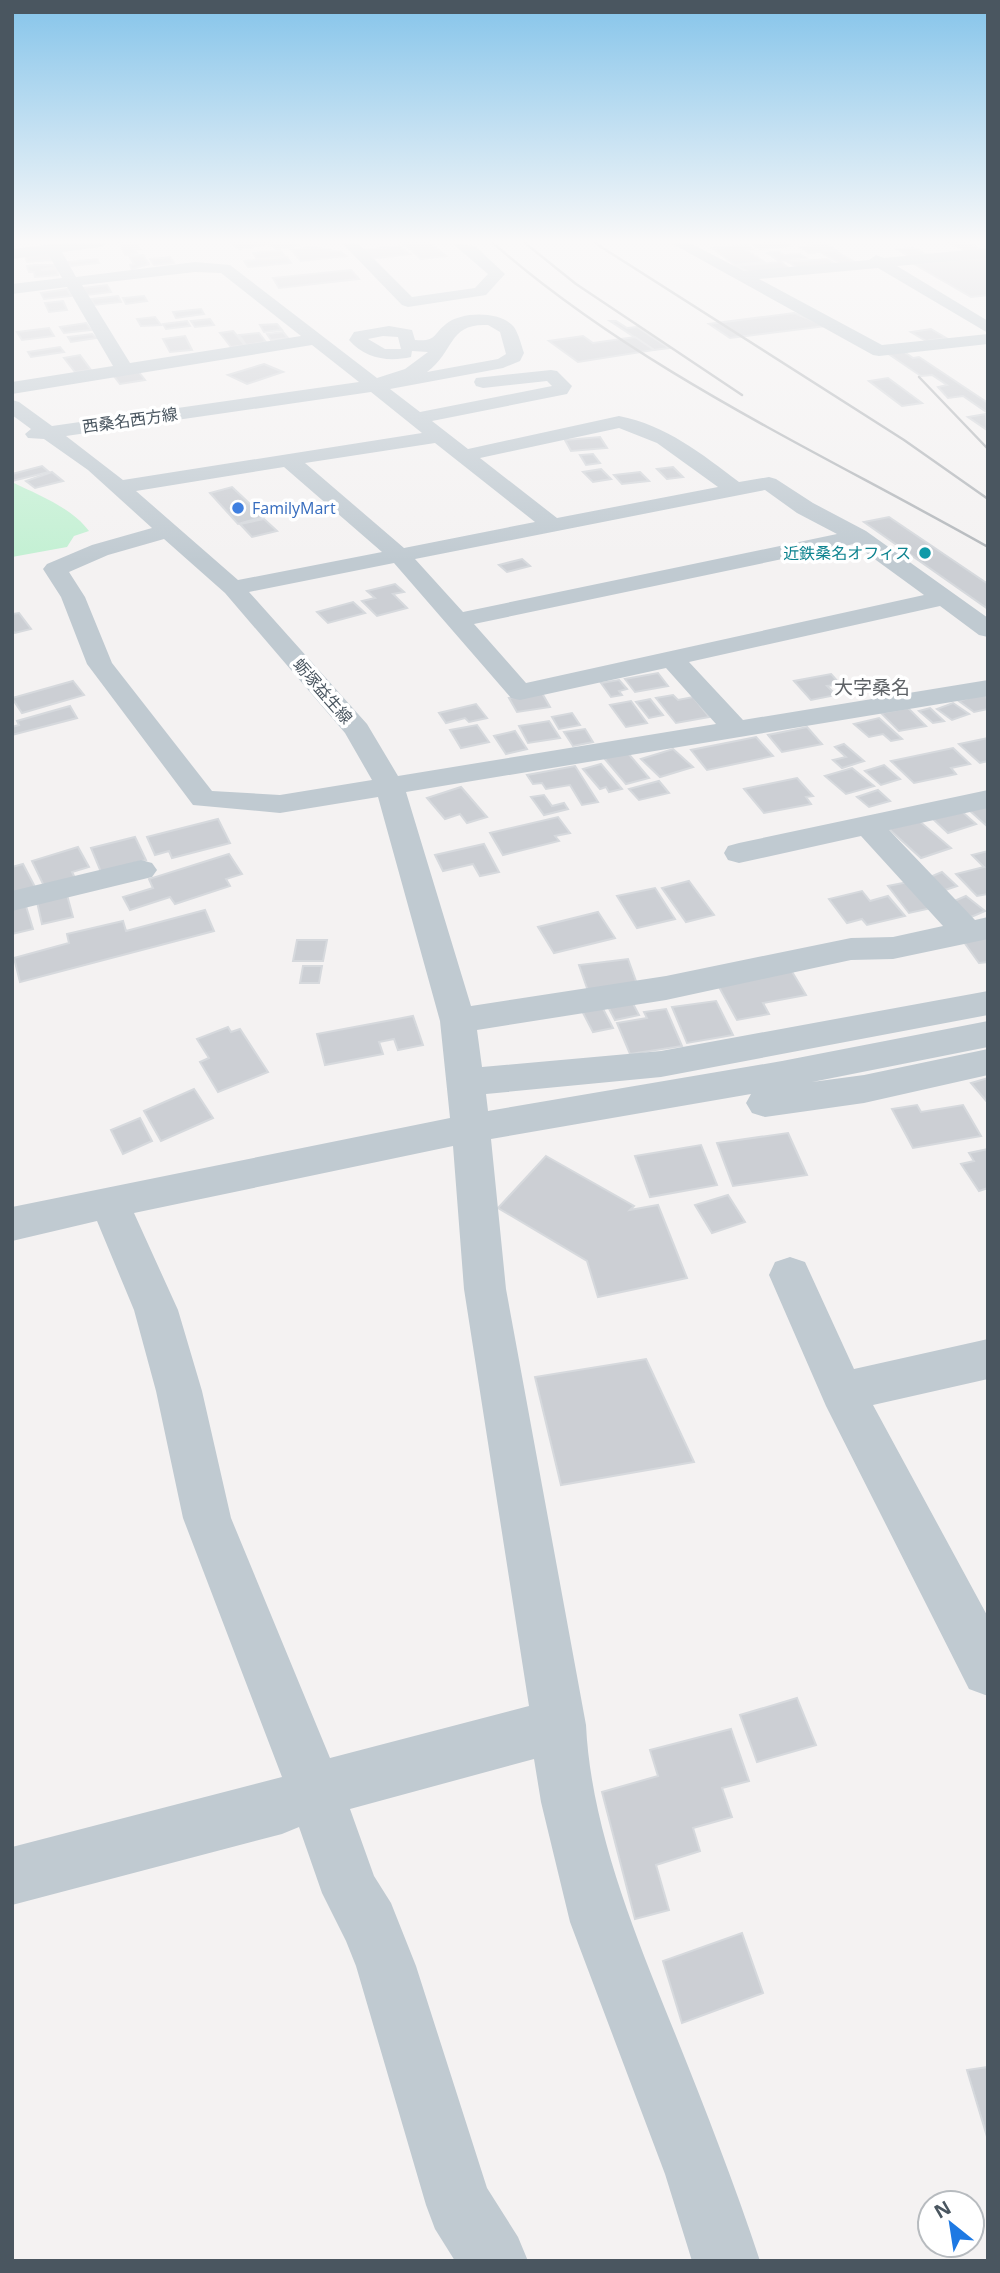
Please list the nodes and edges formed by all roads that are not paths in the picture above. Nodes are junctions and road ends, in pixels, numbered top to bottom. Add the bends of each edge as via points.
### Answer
1 (111, 349) edge
2 (250, 349) edge
3 (327, 349) edge
4 (369, 349) edge
5 (440, 349) edge
6 (512, 349) edge
7 (876, 349) edge
8 (900, 349) edge
9 (432, 361) junction
10 (124, 369) junction
11 (462, 371) junction
12 (373, 385) junction
13 (12, 388) edge
14 (392, 400) junction
15 (12, 406) edge
16 (415, 419) junction
17 (49, 432) junction
18 (438, 436) junction
19 (12, 439) edge
20 (463, 456) junction
21 (289, 460) junction
22 (118, 487) junction
23 (736, 489) junction
24 (552, 526) junction
25 (168, 531) junction
26 (858, 536) junction
27 (400, 555) junction
28 (233, 588) junction
29 (945, 598) junction
30 (459, 620) junction
31 (988, 630) edge
32 (673, 659) junction
33 (988, 688) edge
34 (735, 728) junction
35 (389, 786) junction
36 (988, 799) edge
37 (869, 825) junction
38 (739, 853) dead end
39 (141, 870) dead end
40 (12, 901) edge
41 (978, 930) edge
42 (988, 1003) edge
43 (458, 1021) junction
44 (988, 1034) edge
45 (988, 1062) edge
46 (470, 1119) junction
47 (109, 1202) junction
48 (12, 1224) edge
49 (790, 1275) dead end
50 (988, 1359) edge
51 (842, 1392) junction
52 (988, 1670) edge
53 (559, 1725) junction
54 (315, 1790) junction
55 (12, 1876) edge
56 (494, 2261) edge
57 (726, 2261) edge

1 - 10 street
2 - 10 street
3 - 12 street
4 - 9 street via 391,356 422,352
5 - 9 street
6 - 11 street via 514,357 503,363
7 - 8 street
9 - 11 street
9 - 12 street via 416,372
10 - 13 street
11 - 12 street
12 - 14 street
12 - 17 street, 西桑名西方線
14 - 16 street
14 - 16 street via 535,374 551,375 563,386
15 - 17 street, 蛎塚益生線
16 - 18 street
17 - 19 street, 西桑名西方線
17 - 22 street, 蛎塚益生線
18 - 20 street
18 - 21 street
20 - 23 street via 619,422 633,423
20 - 24 street
21 - 22 street
21 - 27 street
22 - 25 street, 蛎塚益生線
23 - 24 street
23 - 26 street via 769,483
24 - 27 street
25 - 28 street, 蛎塚益生線
25 - 35 street via 100,550 55,569 73,597 100,664 203,799 281,804
26 - 29 street
26 - 30 street
27 - 28 street
27 - 30 street
28 - 35 street, 蛎塚益生線 via 357,730
29 - 31 street
29 - 32 street
30 - 32 street via 520,692
32 - 34 street
33 - 34 street
34 - 35 street
35 - 43 street, 蛎塚益生線
36 - 37 street
37 - 38 street
37 - 41 street
39 - 40 street
41 - 43 street via 893,948 851,949 640,993
42 - 46 street via 661,1064
43 - 46 street, 蛎塚益生線
44 - 46 street via 782,1075
45 - 46 street via 864,1089
46 - 47 street
46 - 53 street, 蛎塚益生線 via 485,1289
47 - 48 street
47 - 54 street via 156,1310 207,1518
49 - 51 street
50 - 51 street
51 - 52 street
53 - 54 street
53 - 57 street, 蛎塚益生線 via 569,1802 600,1922 698,2174
54 - 55 street via 282,1806
54 - 56 street via 351,1893 370,1924 386,1966 459,2205

